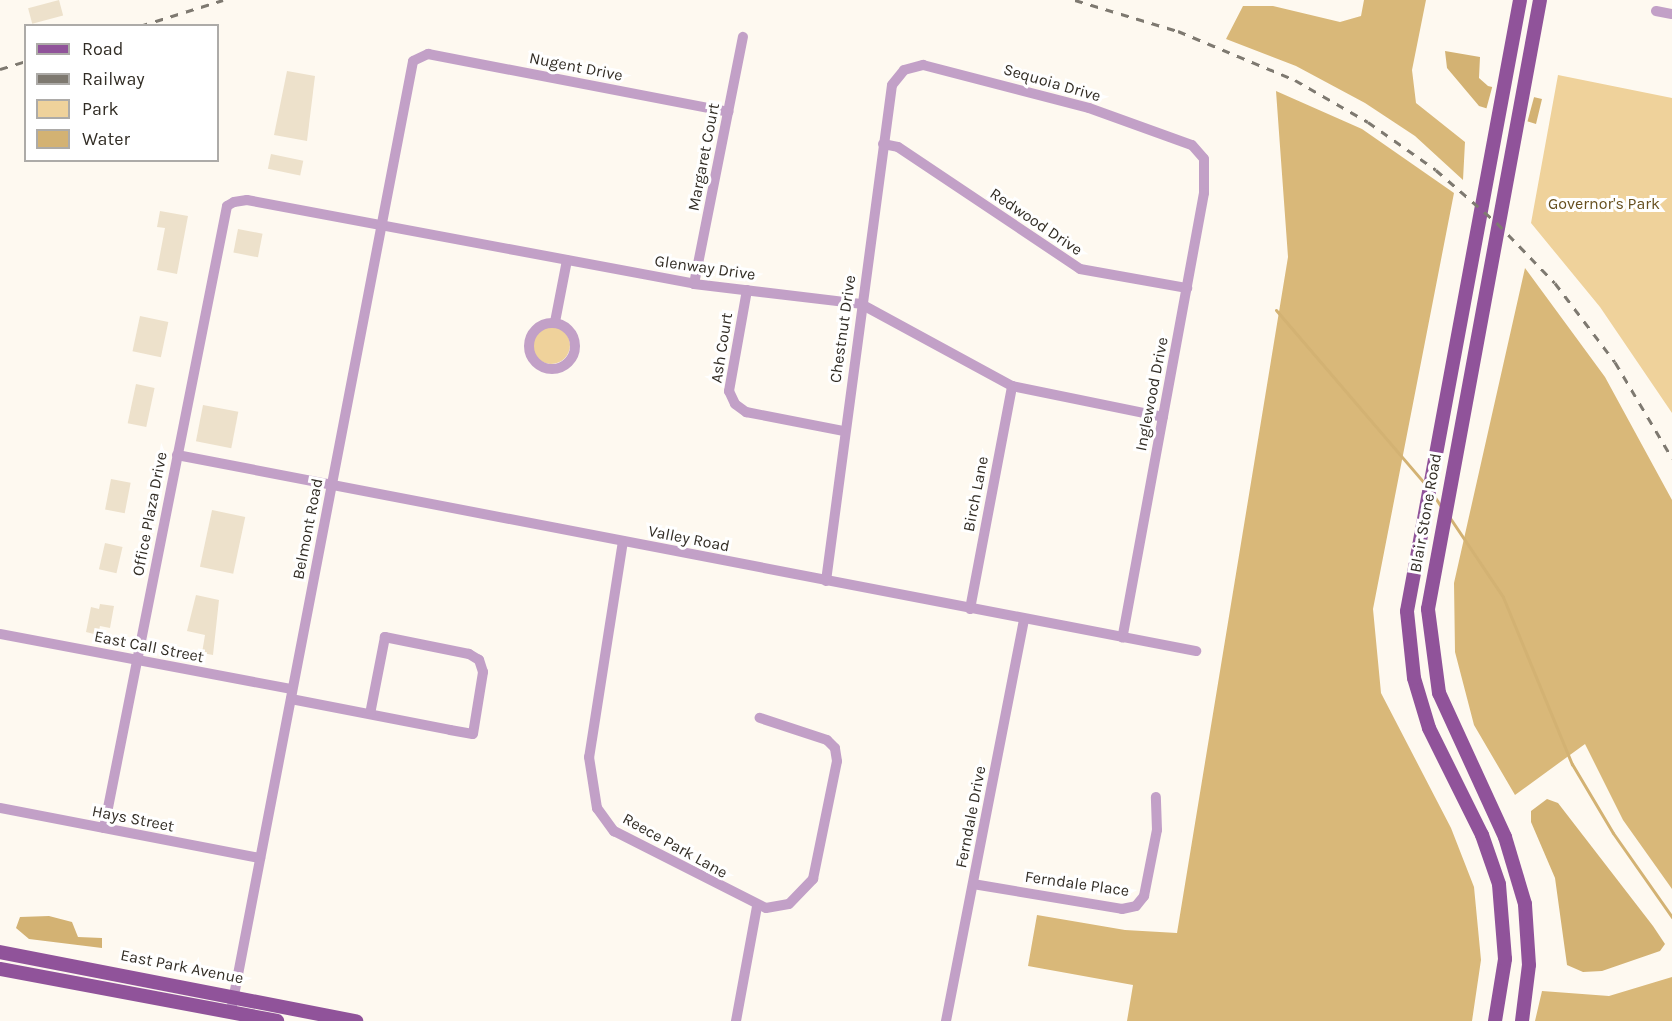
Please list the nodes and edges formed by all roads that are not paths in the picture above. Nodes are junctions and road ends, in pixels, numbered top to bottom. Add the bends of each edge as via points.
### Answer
1 (1520, 0) edge
2 (1539, 0) edge
3 (1656, 11) dead end
4 (1672, 14) edge
5 (743, 37) dead end
6 (418, 56) joint
7 (893, 83) joint
8 (728, 112) junction
9 (883, 144) junction
10 (1203, 156) joint
11 (226, 206) joint
12 (381, 225) junction
13 (567, 260) junction
14 (694, 284) junction
15 (1187, 288) junction
16 (747, 290) junction
17 (861, 304) junction
18 (555, 322) junction
19 (1012, 386) junction
20 (1163, 417) junction
21 (844, 431) junction
22 (177, 455) junction
23 (332, 485) junction
24 (623, 541) junction
25 (826, 581) junction
26 (970, 609) junction
27 (1024, 619) junction
28 (0, 634) edge
29 (1122, 638) junction
30 (1196, 651) dead end
31 (137, 660) junction
32 (292, 694) junction
33 (370, 714) junction
34 (760, 718) dead end
35 (1156, 797) dead end
36 (0, 808) edge
37 (104, 828) junction
38 (260, 858) junction
39 (973, 884) junction
40 (757, 907) junction
41 (0, 952) edge
42 (0, 969) edge
43 (234, 994) junction
44 (231, 1011) junction
45 (277, 1021) edge
46 (356, 1021) edge
47 (736, 1021) edge
48 (946, 1021) edge
49 (1495, 1021) edge
50 (1522, 1021) edge

1 - 49 main road, Blair Stone Road via 1407,611 1414,678 1429,728 1482,835 1499,884 1505,959
2 - 50 main road, Blair Stone Road via 1436,543 1428,609 1435,676 1452,730 1517,868 1529,934
3 - 4 street
5 - 8 street, Margaret Court
6 - 8 street, Nugent Drive
6 - 12 street, Belmont Road via 413,61
7 - 9 street, Chestnut Drive
7 - 10 street, Sequoia Drive via 904,70 923,65 1089,108 1192,145
8 - 14 street, Margaret Court
9 - 15 street, Redwood Drive via 898,147 1080,269
9 - 17 street, Chestnut Drive
10 - 15 street, Inglewood Drive via 1204,193
11 - 12 street, Glenway Drive via 247,200
11 - 22 street, Office Plaza Drive
12 - 13 street, Glenway Drive
12 - 23 street, Belmont Road
13 - 14 street, Glenway Drive
13 - 18 street
14 - 16 street, Glenway Drive
15 - 20 street, Inglewood Drive
16 - 17 street, Glenway Drive
16 - 21 street, Ash Court via 729,390 735,404 746,412
17 - 19 street, Glenway Drive
17 - 21 street, Chestnut Drive
18 - 18 street via 538,327 529,343 532,359 551,369 567,365 576,349 573,333
19 - 20 street, Glenway Drive
19 - 26 street, Birch Lane
20 - 29 street, Inglewood Drive
21 - 25 street, Chestnut Drive
22 - 23 street, Valley Road
22 - 31 street, Office Plaza Drive
23 - 24 street, Valley Road
23 - 32 street, Belmont Road
24 - 25 street, Valley Road
24 - 40 street, Reece Park Lane via 589,757 597,808 614,831
25 - 26 street, Valley Road
26 - 27 street, Valley Road
27 - 29 street, Valley Road
27 - 39 street, Ferndale Drive
28 - 31 street, East Call Street
29 - 30 street, Valley Road
31 - 32 street, East Call Street
31 - 37 street, Office Plaza Drive
32 - 33 street, East Call Street
32 - 38 street, Belmont Road
33 - 33 street, East Call Street via 472,734 483,672 479,660 469,654 384,637
34 - 40 street via 827,740 835,748 837,761 813,879 789,904
35 - 39 street, Ferndale Place via 1157,830 1143,896 1136,906 1122,909
36 - 37 street, Hays Street
37 - 38 street, Hays Street
38 - 43 street, Belmont Road
39 - 48 street, Ferndale Drive
40 - 47 street
41 - 43 main road, East Park Avenue
42 - 44 main road, East Park Avenue
43 - 44 street, Belmont Road
43 - 46 main road, East Park Avenue
44 - 45 main road, East Park Avenue

